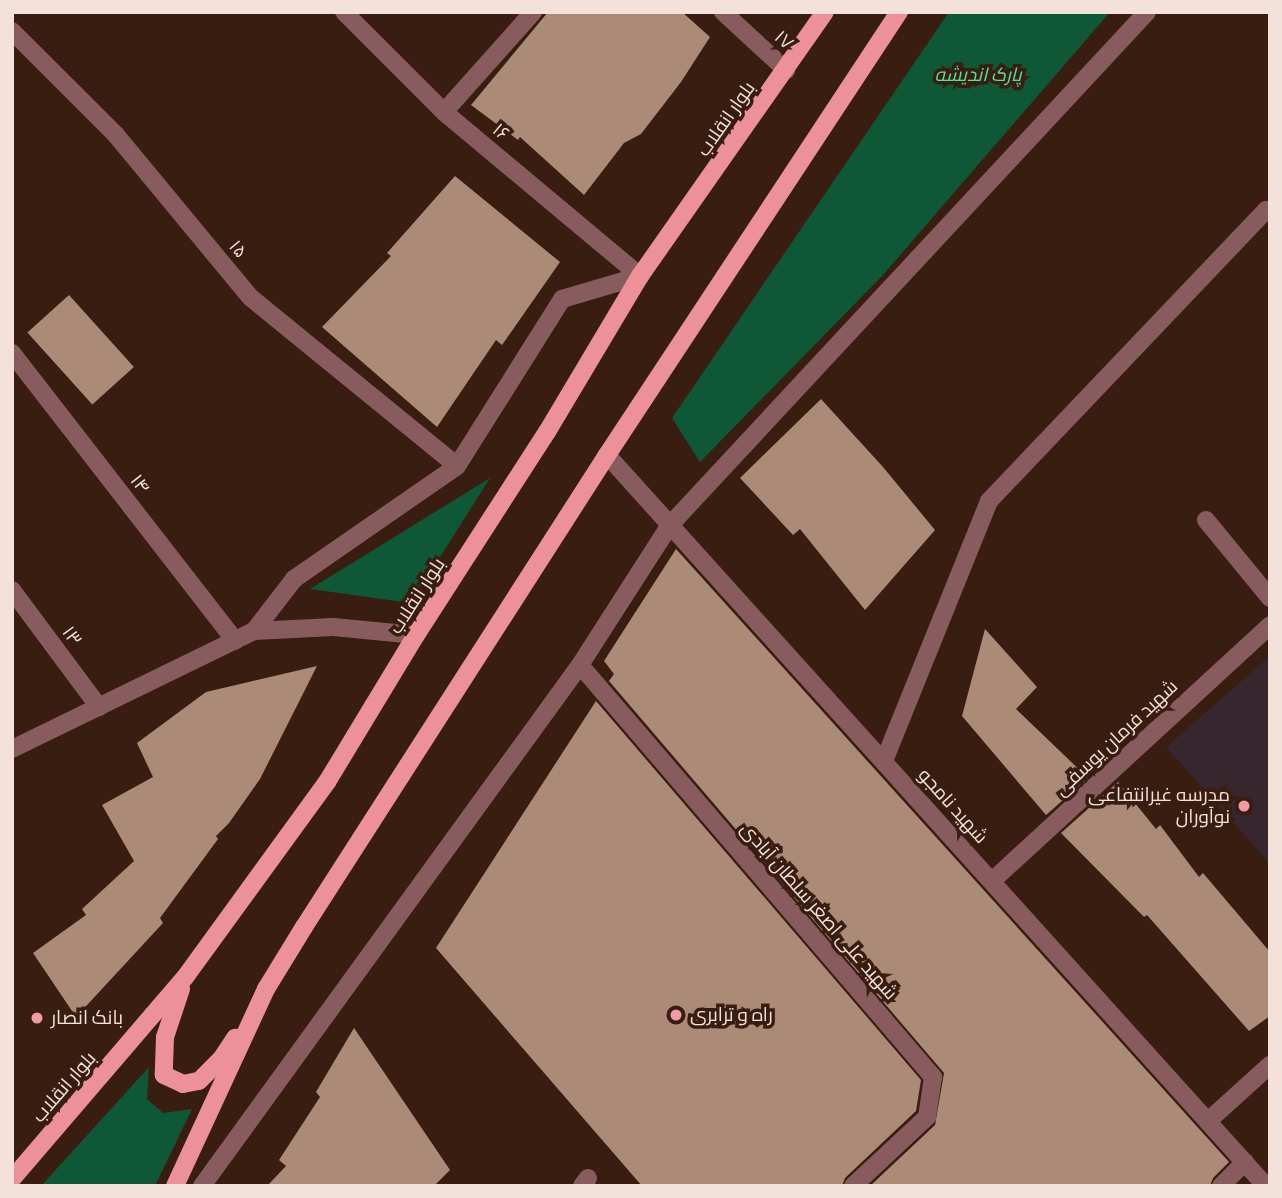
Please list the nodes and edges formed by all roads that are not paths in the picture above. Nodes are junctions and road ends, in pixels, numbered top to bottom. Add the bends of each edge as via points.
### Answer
1 (344, 12) edge
2 (533, 12) edge
3 (723, 12) edge
4 (825, 12) edge
5 (899, 12) edge
6 (1147, 12) edge
7 (12, 31) edge
8 (786, 70) junction
9 (444, 112) junction
10 (1268, 209) edge
11 (640, 276) junction
12 (12, 353) edge
13 (607, 455) junction
14 (457, 466) junction
15 (1206, 520) dead end
16 (670, 525) junction
17 (12, 590) edge
18 (1270, 598) edge
19 (1270, 625) edge
20 (254, 631) junction
21 (416, 635) junction
22 (235, 640) junction
23 (580, 665) junction
24 (99, 707) junction
25 (12, 749) edge
26 (884, 761) junction
27 (992, 881) junction
28 (186, 976) junction
29 (266, 989) junction
30 (1270, 1065) edge
31 (1208, 1121) junction
32 (1245, 1162) junction
33 (12, 1179) edge
34 (175, 1186) edge
35 (202, 1186) edge
36 (853, 1186) edge
37 (1221, 1186) edge
38 (1266, 1186) edge

1 - 9 street, ۱۶
2 - 9 street
3 - 8 street, ۱۷
4 - 8 main road, بلوار انقلاب
5 - 13 main road
6 - 16 street
7 - 14 street, ۱۵ via 116,135 250,297
8 - 11 main road, بلوار انقلاب
9 - 11 street, ۱۶
10 - 26 street via 989,501
11 - 14 street via 562,299
11 - 21 main road, بلوار انقلاب via 547,432
12 - 22 street, ۱۴
13 - 16 street, شهید نامجو
13 - 29 main road
14 - 20 street via 294,579
15 - 18 street
16 - 23 street
16 - 26 street, شهید نامجو
17 - 24 street, ۱۳
19 - 27 street, شهید فرمان یوسفی
20 - 21 street via 333,627
20 - 22 street
21 - 28 main road, بلوار انقلاب via 327,782
22 - 24 street
23 - 35 street
23 - 36 street, شهید علی اصغر سلطان آبادی via 933,1077 927,1117
24 - 25 street
26 - 27 street, شهید نامجو
27 - 31 street, شهید نامجو
28 - 29 main road via 165,1037 163,1057 164,1075 183,1084 199,1081 222,1058
28 - 33 main road, بلوار انقلاب
29 - 34 main road
30 - 31 street
31 - 32 street, شهید نامجو
32 - 37 street
32 - 38 street, شهید نامجو

